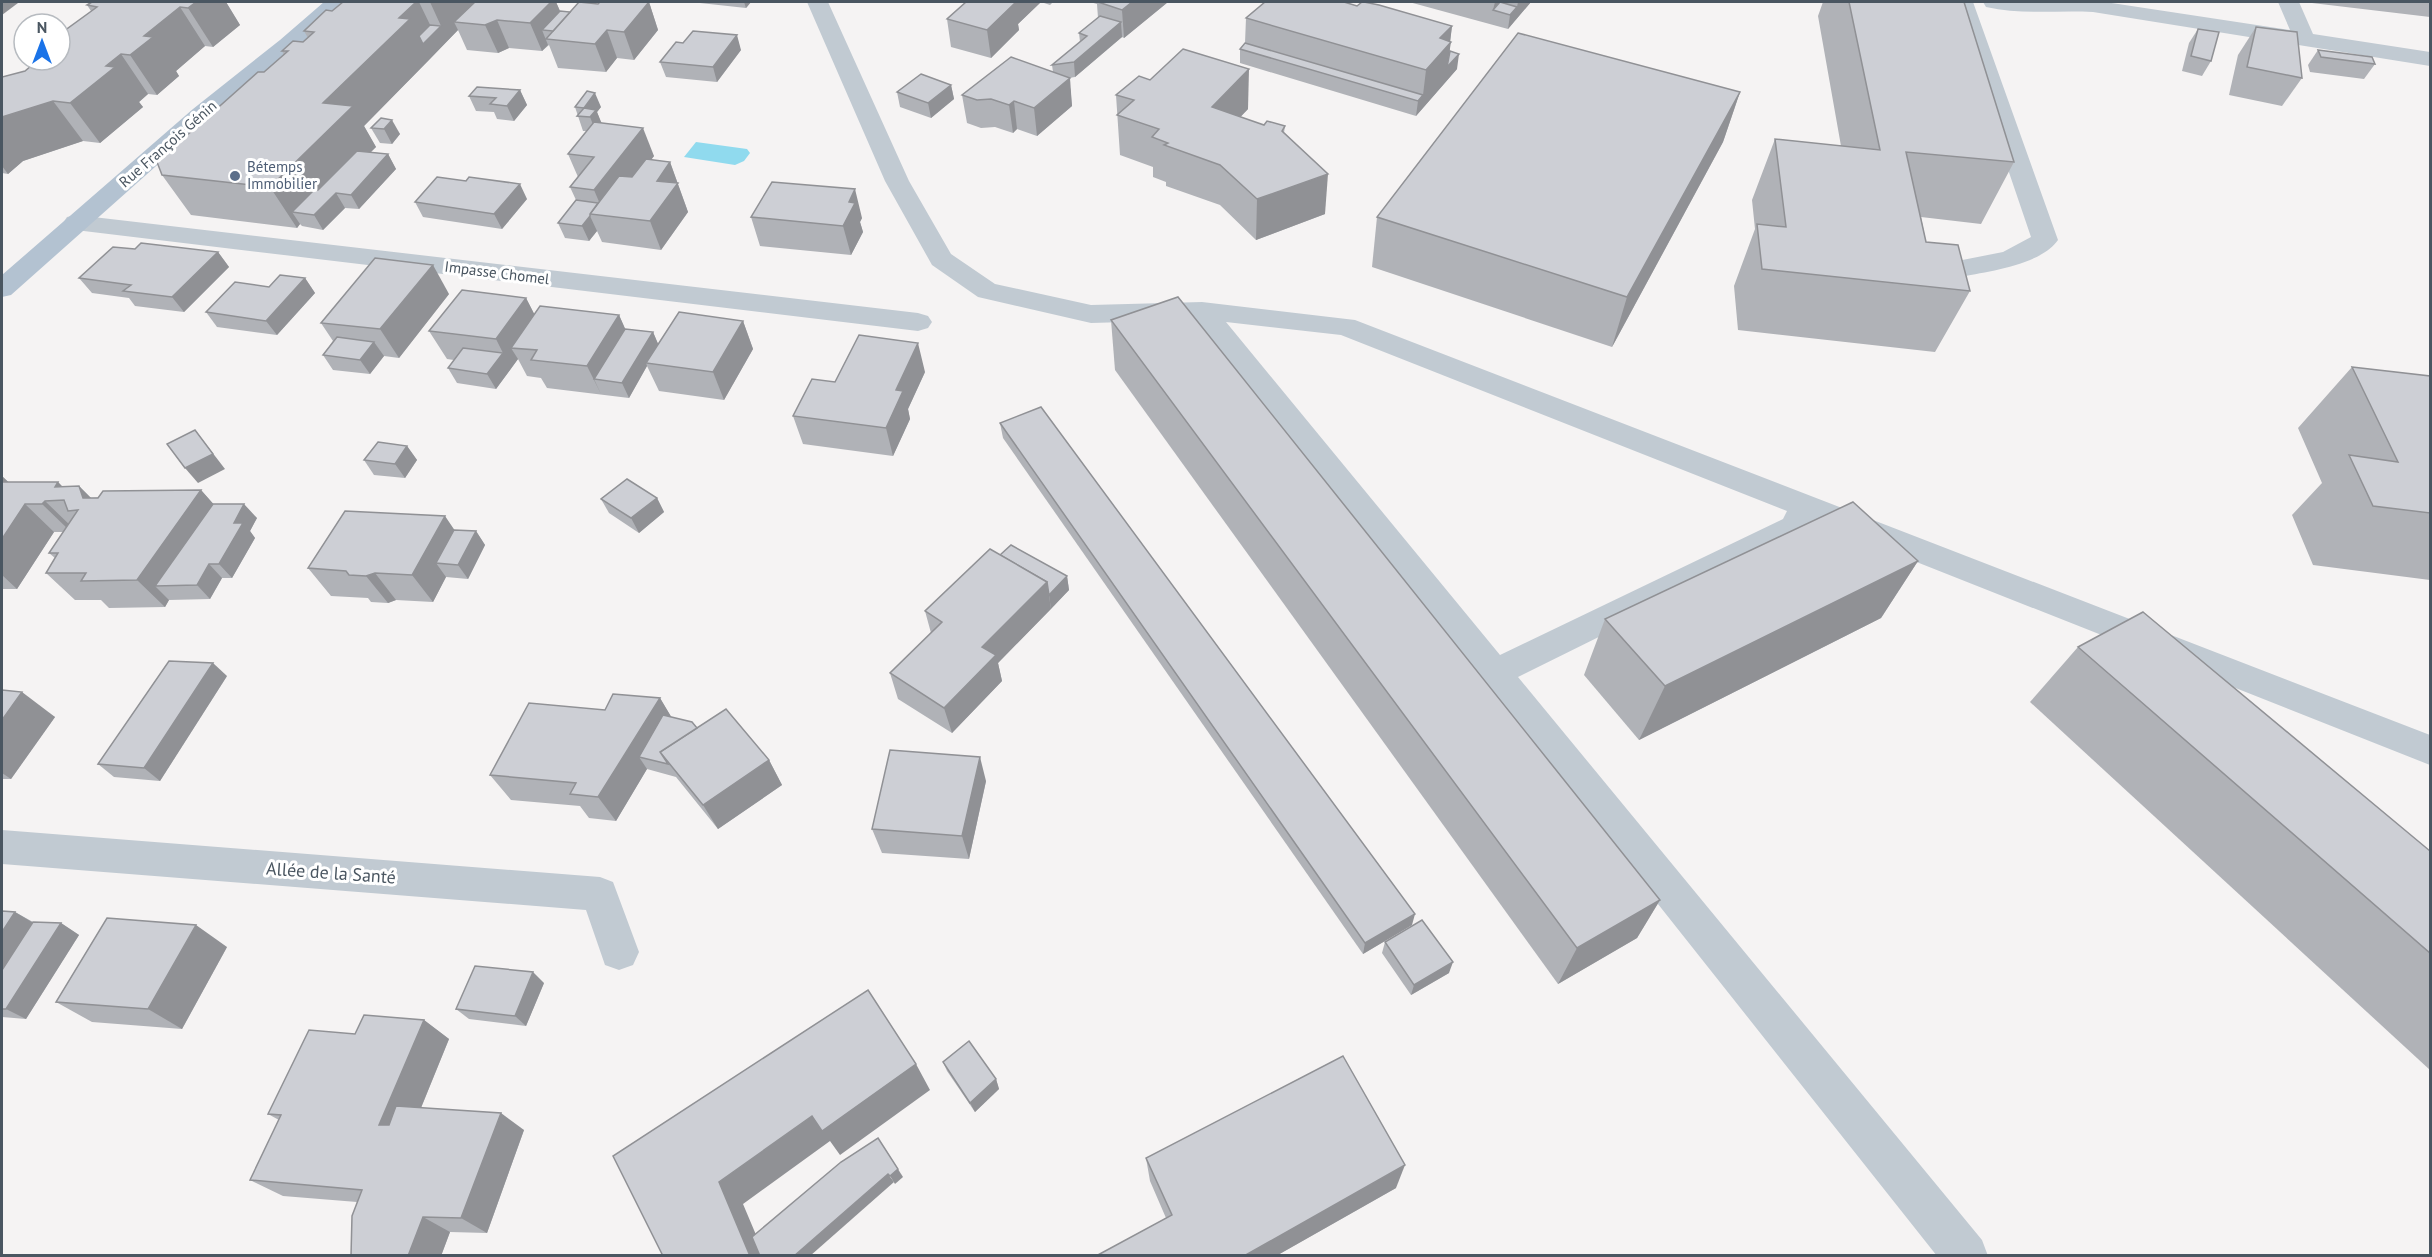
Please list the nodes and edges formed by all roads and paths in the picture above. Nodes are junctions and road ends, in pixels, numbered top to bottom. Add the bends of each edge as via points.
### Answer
1 (336, 2) edge
2 (817, 2) edge
3 (1962, 2) edge
4 (1994, 2) edge
5 (2289, 2) edge
6 (2065, 3) edge
7 (2305, 40) junction
8 (2430, 59) edge
9 (76, 223) junction
10 (2, 289) edge
11 (1202, 311) junction
12 (1941, 318) edge
13 (918, 322) dead end
14 (1807, 505) junction
15 (2095, 618) junction
16 (1494, 673) junction
17 (2177, 687) edge
18 (2430, 750) edge
19 (2, 847) edge
20 (619, 952) dead end
21 (1966, 1256) edge

1 - 9 main road, Rue François Génin
2 - 11 street via 897,180 942,259 987,291 1091,314
3 - 12 street via 2045,240 2010,259 1946,271
4 - 6 street via 2032,7
5 - 7 street
6 - 7 street
7 - 8 street
9 - 10 main road, Rue François Génin
9 - 13 street, Impasse Chomel
11 - 14 street via 1345,326
11 - 16 street
14 - 15 street
14 - 16 street via 1794,527
15 - 17 street
15 - 18 street
16 - 21 street
19 - 20 street, Allée de la Santé via 600,894

